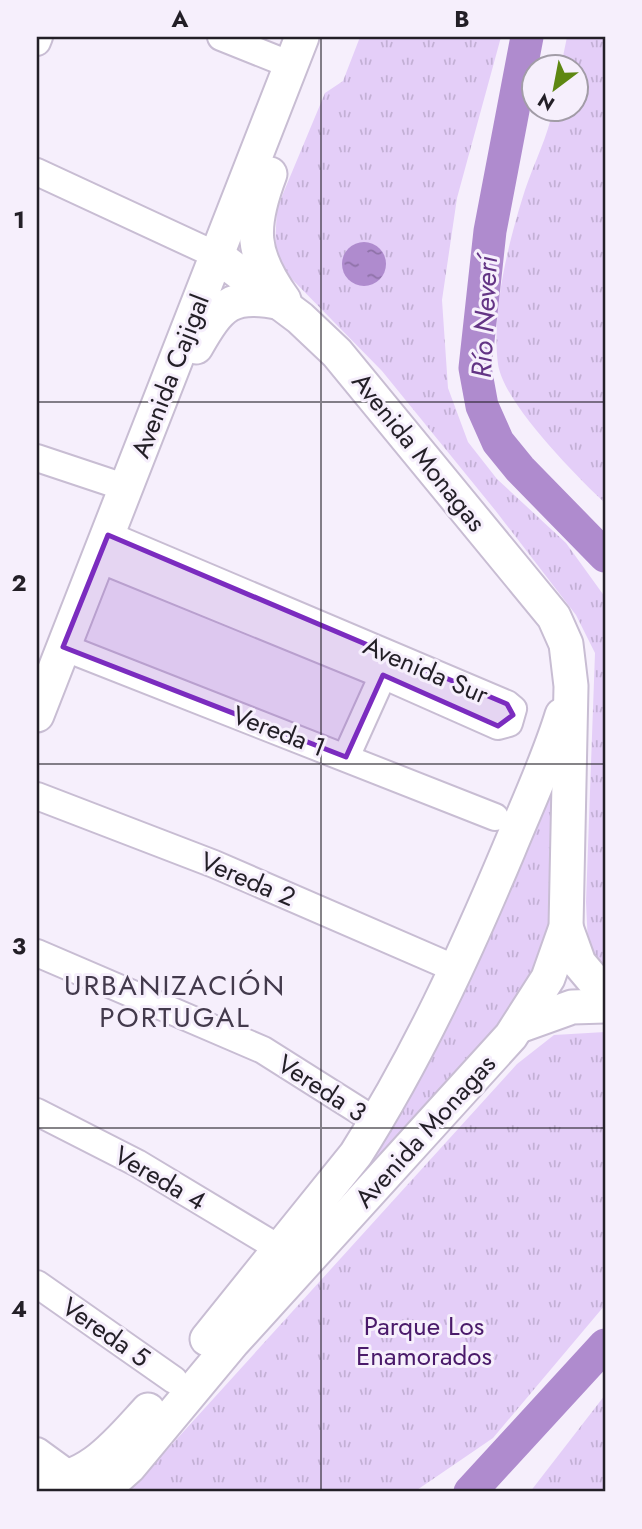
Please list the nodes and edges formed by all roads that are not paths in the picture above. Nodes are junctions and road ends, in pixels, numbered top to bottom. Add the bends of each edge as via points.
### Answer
1 (39, 37) edge
2 (221, 37) edge
3 (323, 37) edge
4 (37, 42) edge
5 (297, 51) edge
6 (37, 172) edge
7 (216, 255) junction
8 (290, 311) junction
9 (142, 450) junction
10 (37, 458) edge
11 (127, 488) junction
12 (103, 547) junction
13 (64, 648) junction
14 (383, 675) junction
15 (571, 685) junction
16 (37, 715) edge
17 (346, 757) junction
18 (37, 796) edge
19 (495, 817) dead end
20 (566, 927) junction
21 (37, 953) edge
22 (456, 969) junction
23 (605, 994) edge
24 (605, 1006) edge
25 (519, 1026) junction
26 (37, 1112) edge
27 (377, 1122) junction
28 (280, 1249) junction
29 (37, 1284) edge
30 (174, 1380) junction
31 (37, 1451) edge
32 (37, 1480) edge
33 (81, 1484) edge

1 - 4 street
2 - 5 street
3 - 8 main road via 254,226 271,278
5 - 7 main road, Avenida Cajigal
6 - 7 street
7 - 8 main road, Avenida Monagas
7 - 9 main road, Avenida Cajigal
8 - 9 main road via 246,298 221,308 188,359
8 - 15 main road, Avenida Monagas via 337,353 372,393 554,617 566,645
9 - 11 main road, Avenida Cajigal
10 - 11 street
11 - 12 main road, Avenida Cajigal
12 - 13 main road, Avenida Cajigal
12 - 14 street, Avenida Sur
12 - 14 street, Avenida Sur via 507,704 513,715 509,723 498,726
13 - 16 main road, Avenida Cajigal
13 - 17 street, Vereda 1
14 - 17 street
15 - 20 main road, Avenida Monagas
15 - 22 main road, Avenida Monagas via 545,762
17 - 19 street, Vereda 1
18 - 22 street, Vereda 2 via 214,864
20 - 23 main road via 579,963
20 - 25 main road, Avenida Monagas via 548,978
21 - 27 street, Vereda 3 via 263,1050
22 - 27 main road, Avenida Monagas
24 - 25 main road via 572,1007
25 - 33 main road, Avenida Monagas via 233,1342 129,1467 111,1483
26 - 28 street, Vereda 4 via 136,1163
27 - 28 main road, Avenida Monagas
28 - 30 main road, Avenida Monagas
29 - 30 street, Vereda 5
30 - 33 main road, Avenida Monagas via 112,1450 86,1469
31 - 33 street
32 - 33 main road, Avenida Monagas

